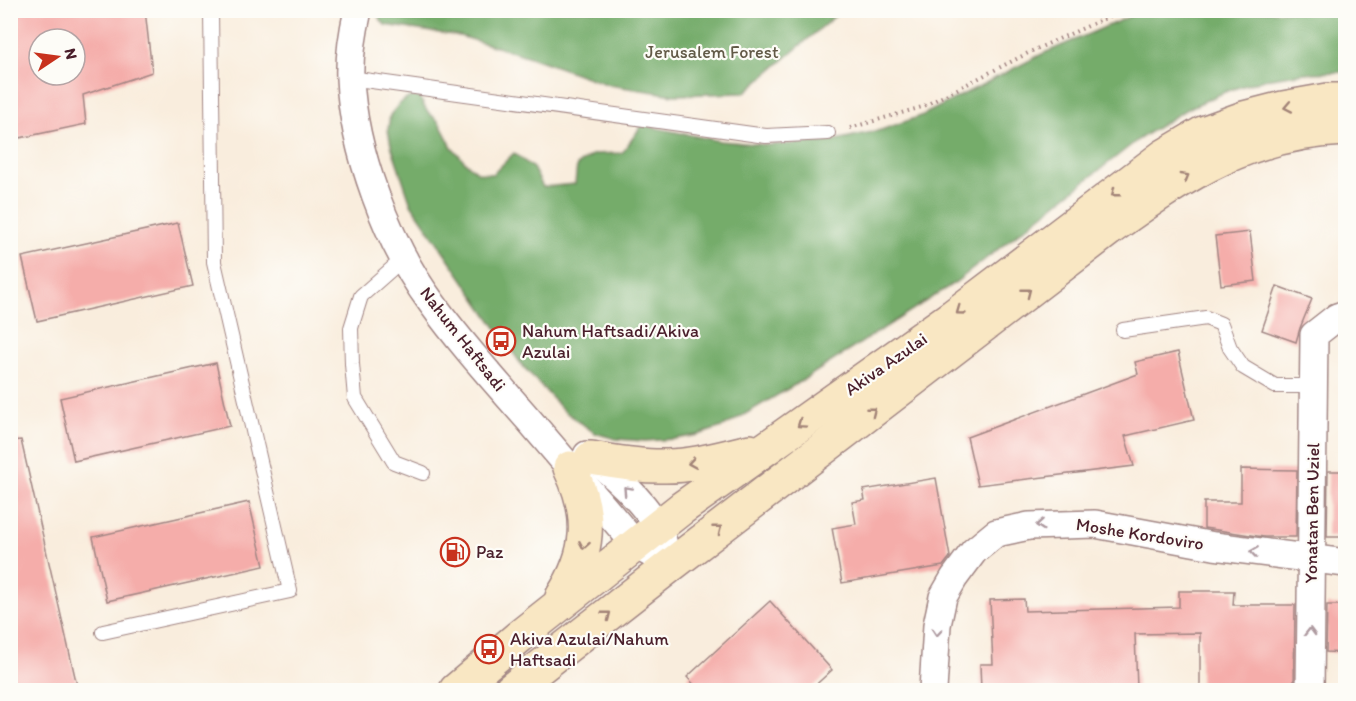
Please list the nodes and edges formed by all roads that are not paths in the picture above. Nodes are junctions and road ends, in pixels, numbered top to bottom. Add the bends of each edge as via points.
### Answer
1 (211, 10) edge
2 (358, 10) edge
3 (350, 78) junction
4 (1346, 100) edge
5 (1346, 129) edge
6 (828, 133) road end
7 (404, 258) junction
8 (1346, 314) edge
9 (1123, 330) dead end
10 (1314, 386) junction
11 (770, 446) junction
12 (580, 463) junction
13 (423, 473) dead end
14 (647, 536) junction
15 (1311, 560) junction
16 (1346, 563) edge
17 (671, 565) junction
18 (554, 609) junction
19 (103, 632) dead end
20 (456, 690) edge
21 (512, 690) edge
22 (933, 690) edge
23 (1310, 690) edge

1 - 19 lane via 214,262 290,591
2 - 3 street, Nahum Haftsadi
3 - 6 lane via 766,136
3 - 7 street, Nahum Haftsadi via 366,166
4 -> 11 street, Akiva Azulai via 1328,100 1244,118 1203,133 1164,156 998,283
17 -> 5 street, Akiva Azulai via 1168,187 1246,147 1289,135
7 - 12 street, Nahum Haftsadi via 436,310 472,356 529,420
7 - 13 lane via 361,296 351,328 355,398 394,462
8 - 10 street, Yonatan Ben Uziel via 1314,335
9 - 10 lane via 1206,318 1221,324 1243,367 1275,387
10 - 15 street, Yonatan Ben Uziel
11 -> 12 street via 704,462 667,466
11 - 14 street, Akiva Azulai
12 - 14 street, Nahum Haftsadi via 618,480
12 -> 18 street via 585,536 577,568
14 - 17 street, Nahum Haftsadi
14 - 18 street, Akiva Azulai
15 - 16 street, Moshe Kordoviro
15 -> 22 street, Moshe Kordoviro via 1095,524 1029,526 996,533 974,551 943,597
23 -> 15 street, Yonatan Ben Uziel
21 -> 17 street, Akiva Azulai
18 - 20 street, Akiva Azulai

